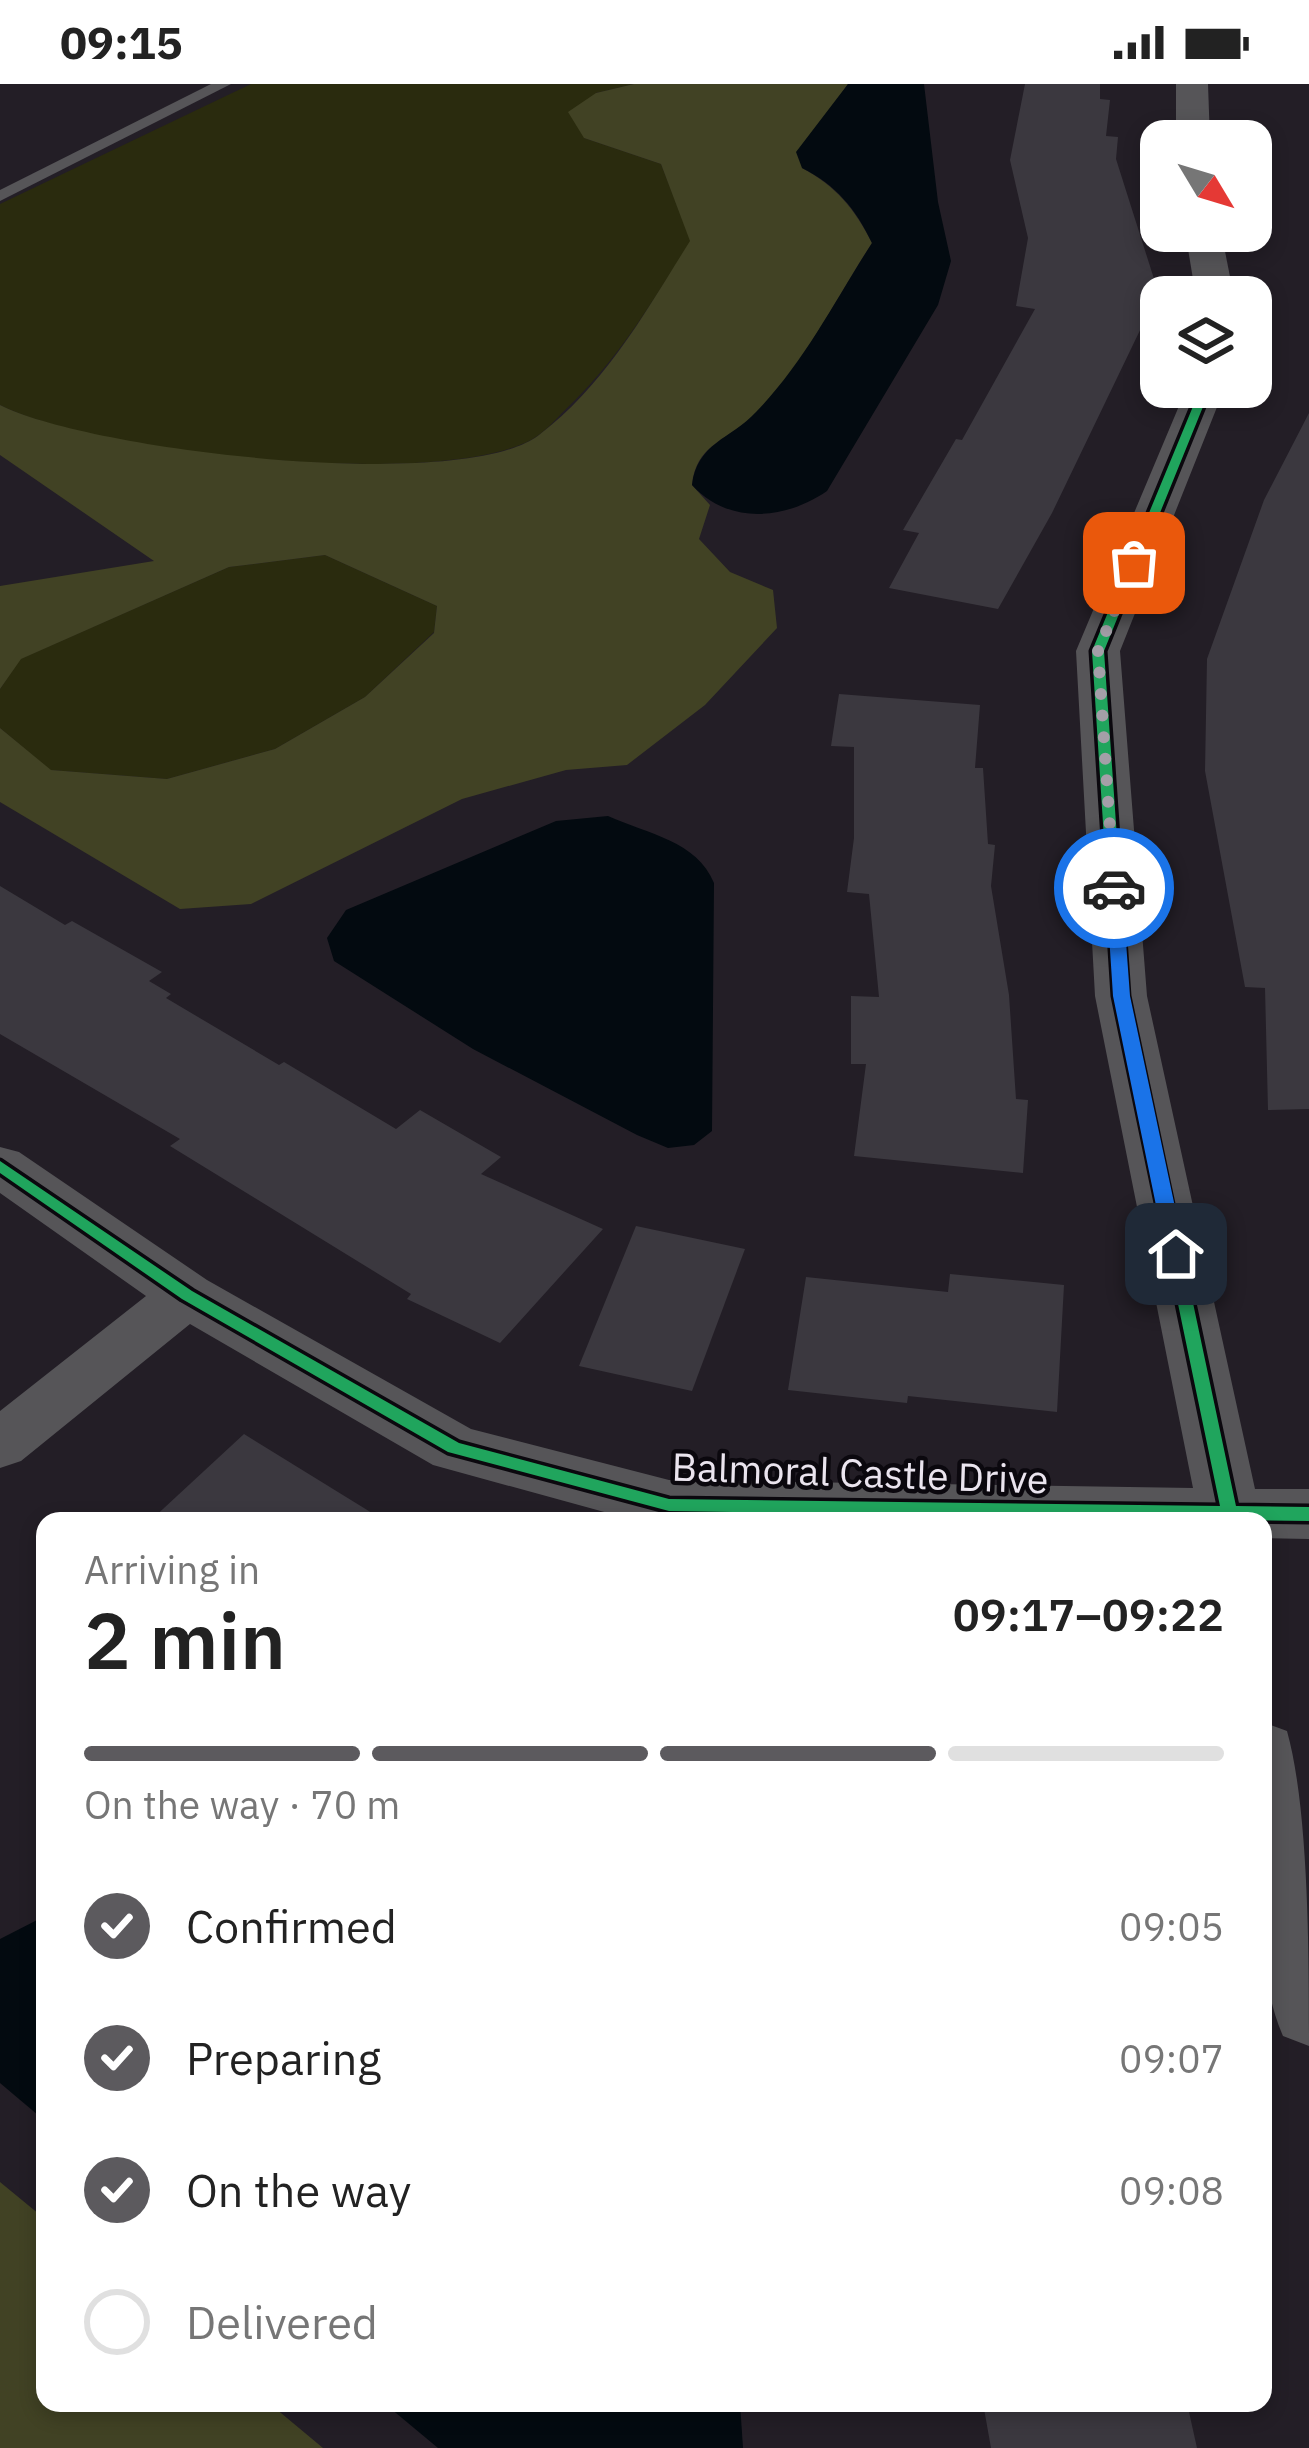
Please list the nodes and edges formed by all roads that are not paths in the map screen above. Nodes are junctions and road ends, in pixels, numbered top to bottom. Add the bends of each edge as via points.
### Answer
1 (223, 84) edge
2 (1192, 84) edge
3 (1193, 120) edge
4 (0, 196) edge
5 (1197, 408) edge
6 (0, 1166) edge
7 (187, 1295) junction
8 (0, 1444) edge
9 (996, 1512) edge
10 (1229, 1512) edge
11 (1309, 1514) edge
12 (1272, 1515) edge
13 (1272, 1802) edge
14 (1309, 2012) edge

1 - 4 lane
2 - 3 street
5 - 10 street via 1098,651 1121,996
6 - 7 street, Balmoral Castle Drive
7 - 8 street
7 - 9 street, Balmoral Castle Drive via 454,1448 669,1505
11 - 12 street, Balmoral Castle Drive
13 - 14 street

